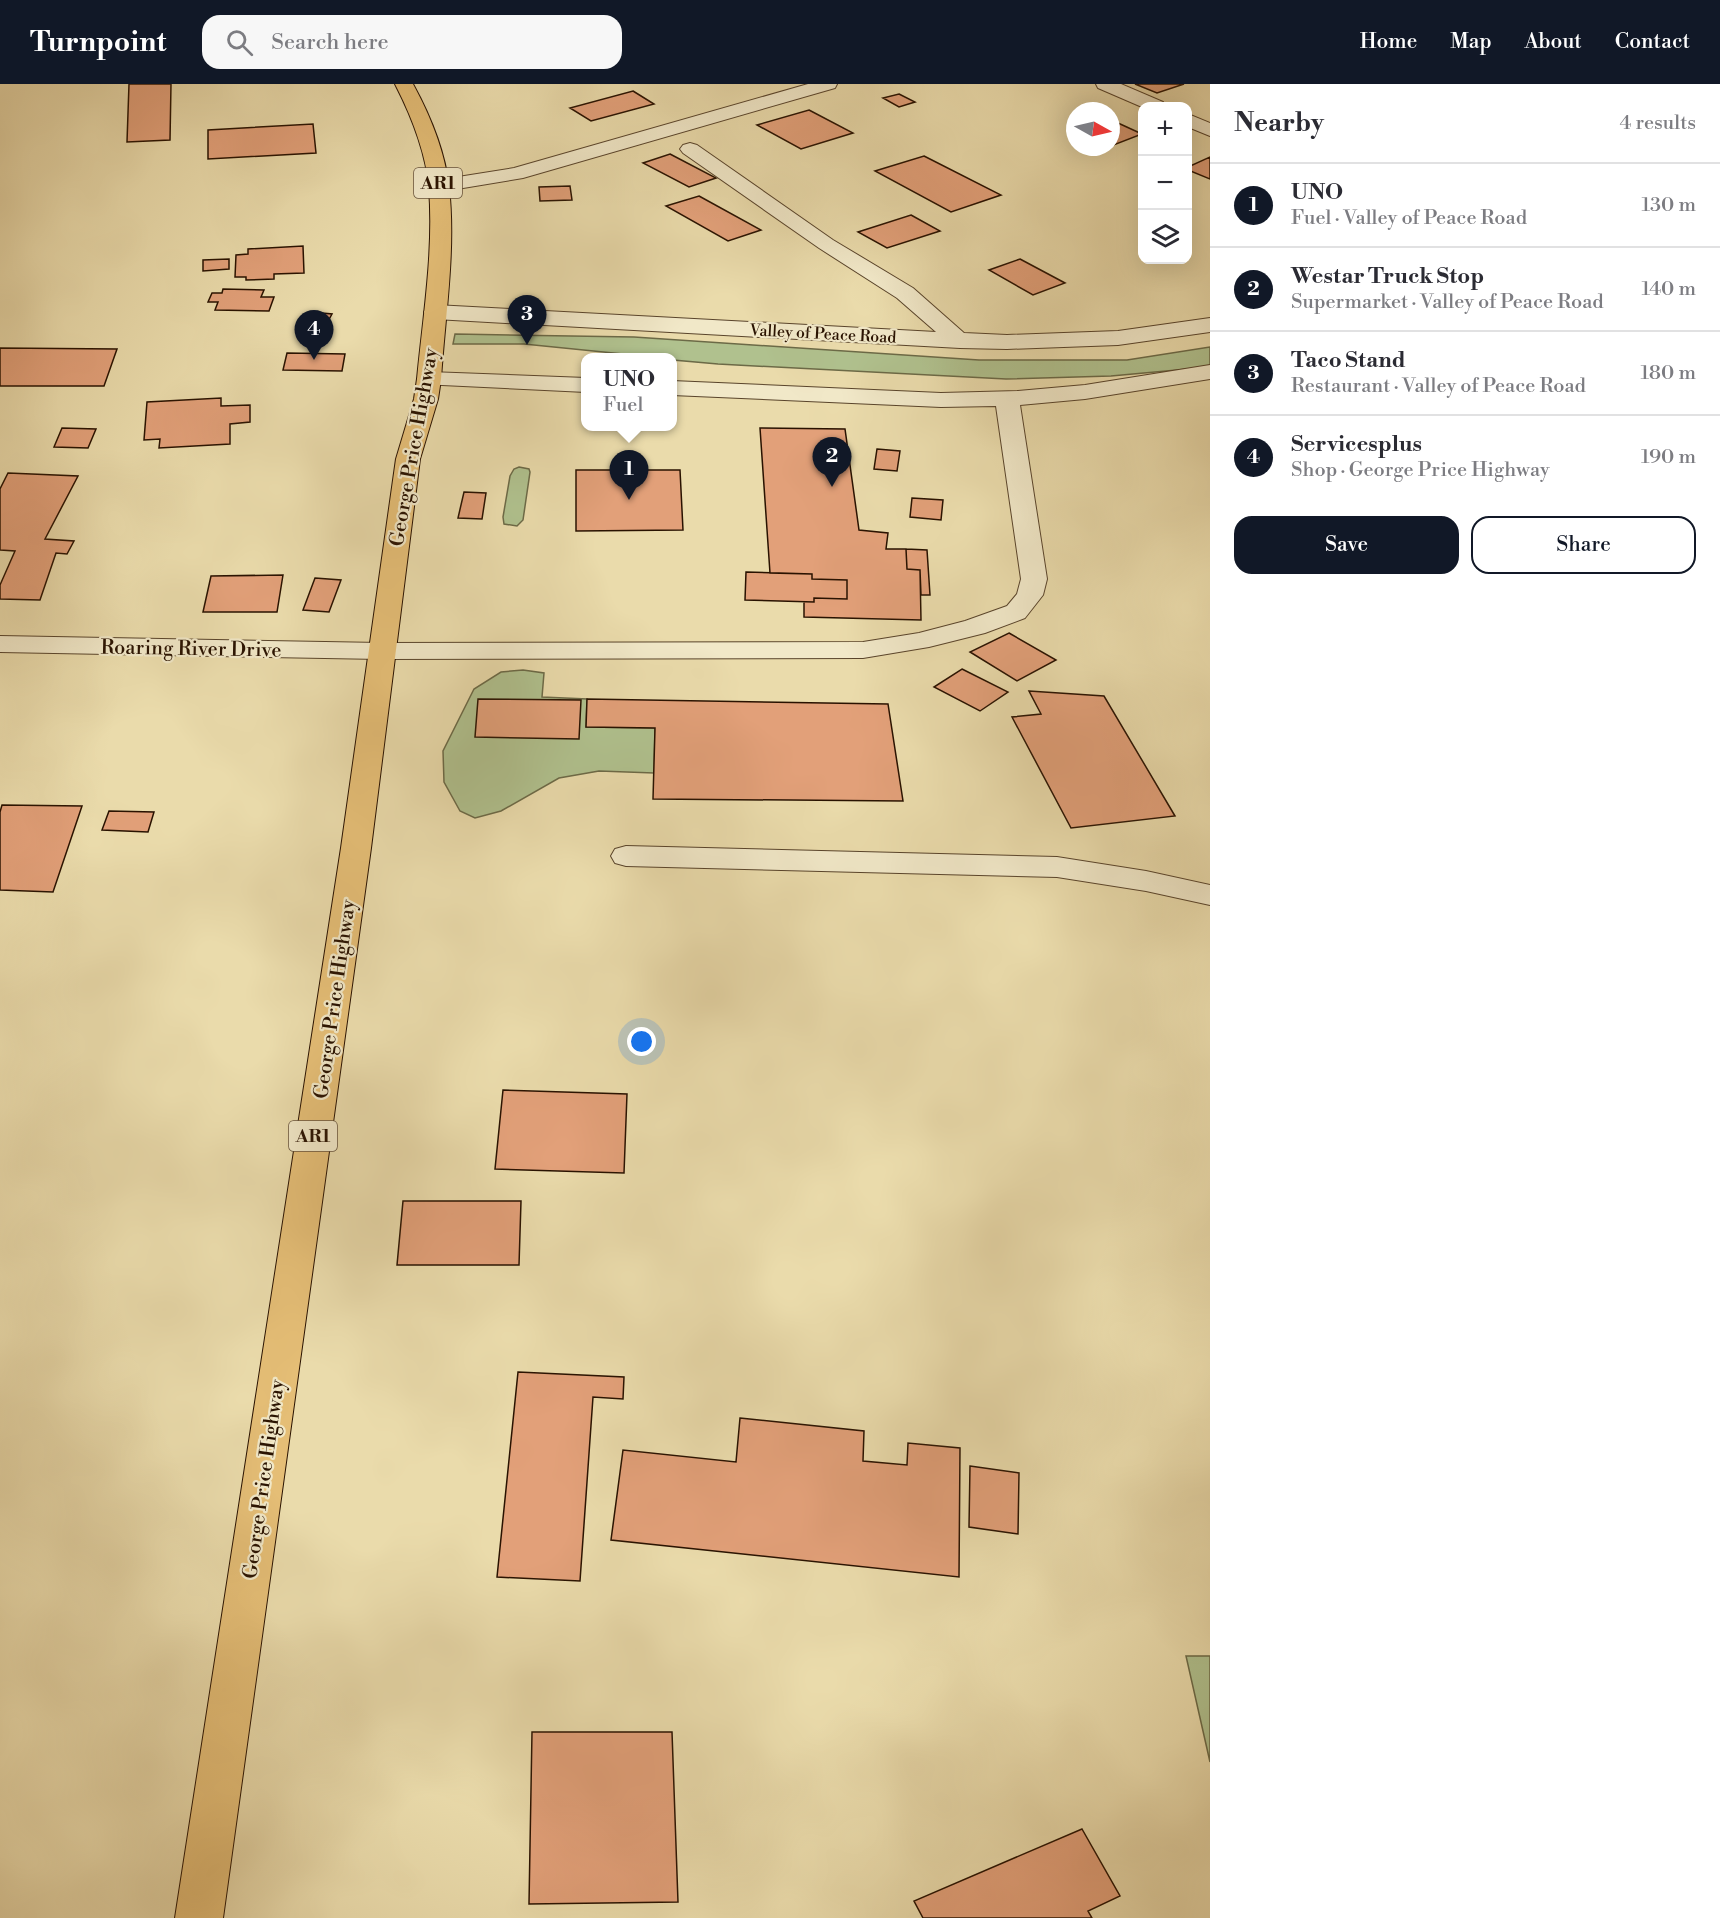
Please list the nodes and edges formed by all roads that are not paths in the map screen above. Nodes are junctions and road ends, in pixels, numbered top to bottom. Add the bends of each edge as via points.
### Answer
1 (404, 84) edge
2 (828, 84) edge
3 (1105, 84) edge
4 (1147, 102) edge
5 (1192, 122) edge
6 (1210, 130) edge
7 (690, 149) dead end
8 (439, 186) junction
9 (435, 312) junction
10 (1210, 325) edge
11 (960, 341) junction
12 (1210, 372) edge
13 (429, 379) junction
14 (581, 385) edge
15 (677, 388) edge
16 (1007, 398) junction
17 (0, 644) edge
18 (381, 651) junction
19 (626, 856) dead end
20 (1210, 895) edge
21 (199, 1918) edge

1 - 8 highway, George Price Highway / AR1 via 428,142
2 - 8 street via 516,174
3 - 4 street
5 - 6 street
7 - 11 street via 826,244 905,293
8 - 9 highway, George Price Highway / AR1
9 - 11 street, Valley of Peace Road
9 - 13 highway, George Price Highway / AR1
10 - 11 street, Valley of Peace Road via 1118,338
12 - 16 street via 1085,392
13 - 14 street
13 - 18 highway, George Price Highway / AR1 via 408,459
15 - 16 street via 941,400
16 - 18 street, Roaring River Drive via 1034,579 1030,595 1016,612 931,638 863,650
17 - 18 street, Roaring River Drive
18 - 21 highway, George Price Highway / AR1 via 355,856
19 - 20 street via 1057,867

